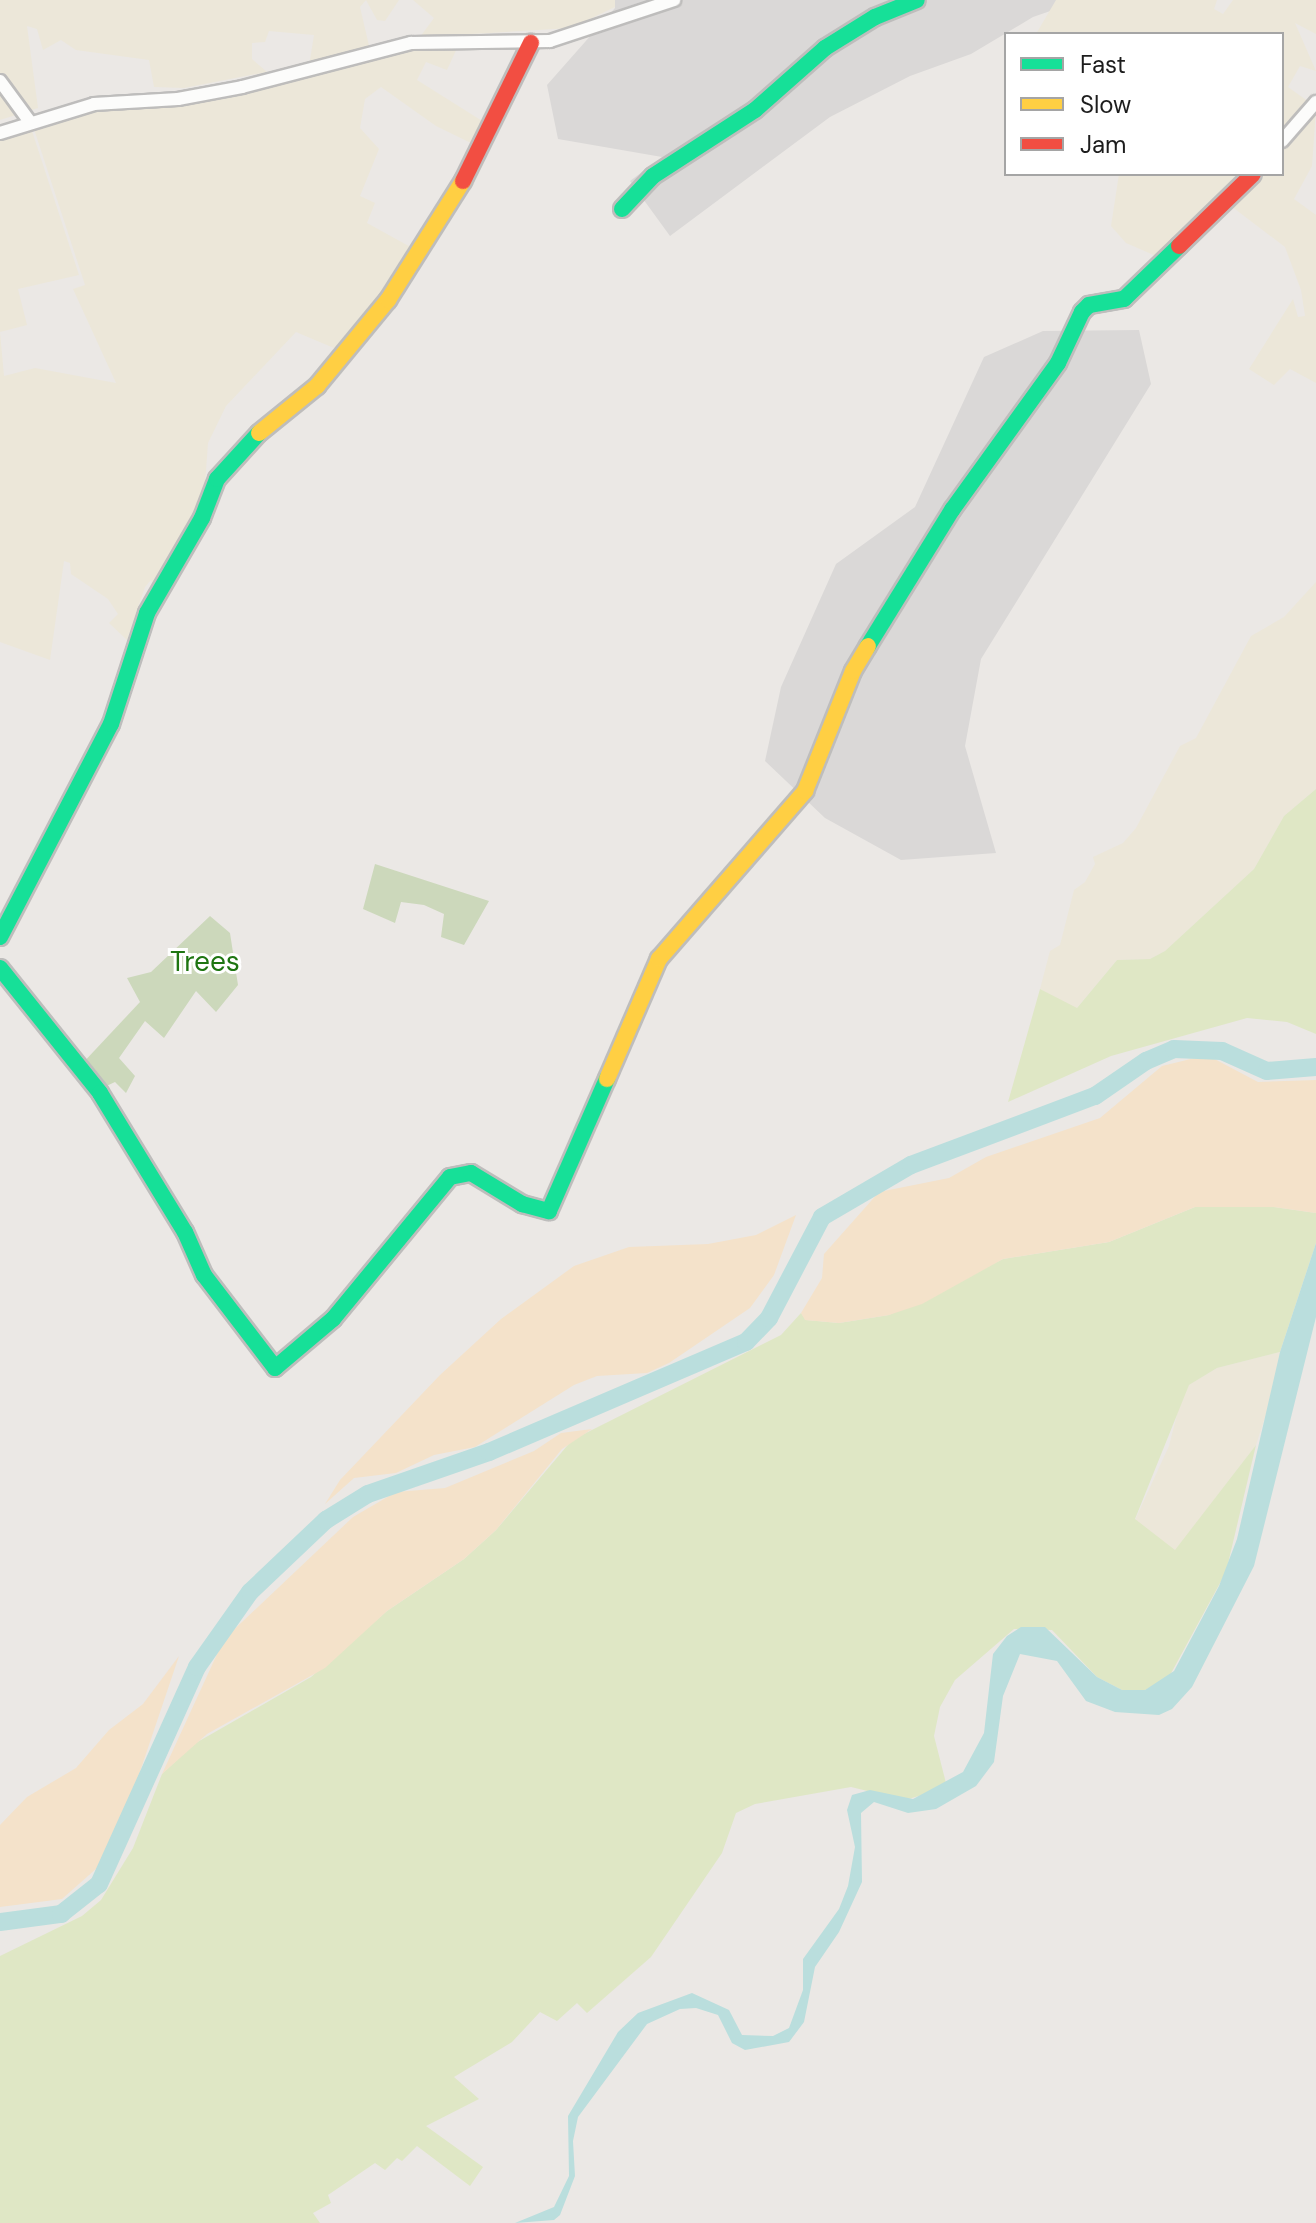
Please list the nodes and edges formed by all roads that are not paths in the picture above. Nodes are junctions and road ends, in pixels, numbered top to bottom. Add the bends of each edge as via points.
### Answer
1 (674, 0) edge
2 (917, 0) edge
3 (531, 43) junction
4 (0, 81) edge
5 (1316, 102) edge
6 (30, 122) junction
7 (0, 133) edge
8 (1284, 139) edge
9 (1251, 176) edge
10 (622, 209) dead end
11 (0, 937) edge
12 (0, 968) edge

1 - 3 street via 565,38
2 - 10 street via 875,17 825,48 755,110 653,176
3 - 6 street via 411,43 242,87 178,99 94,104
3 - 11 street via 478,157 388,300 317,386 246,444 217,479 202,518 147,613 111,724
4 - 6 street
5 - 8 street
6 - 7 street
9 - 12 street via 1124,299 1089,305 1082,312 1058,363 952,510 853,671 805,791 659,959 549,1211 522,1204 471,1173 450,1177 333,1319 275,1368 204,1275 185,1232 100,1093

